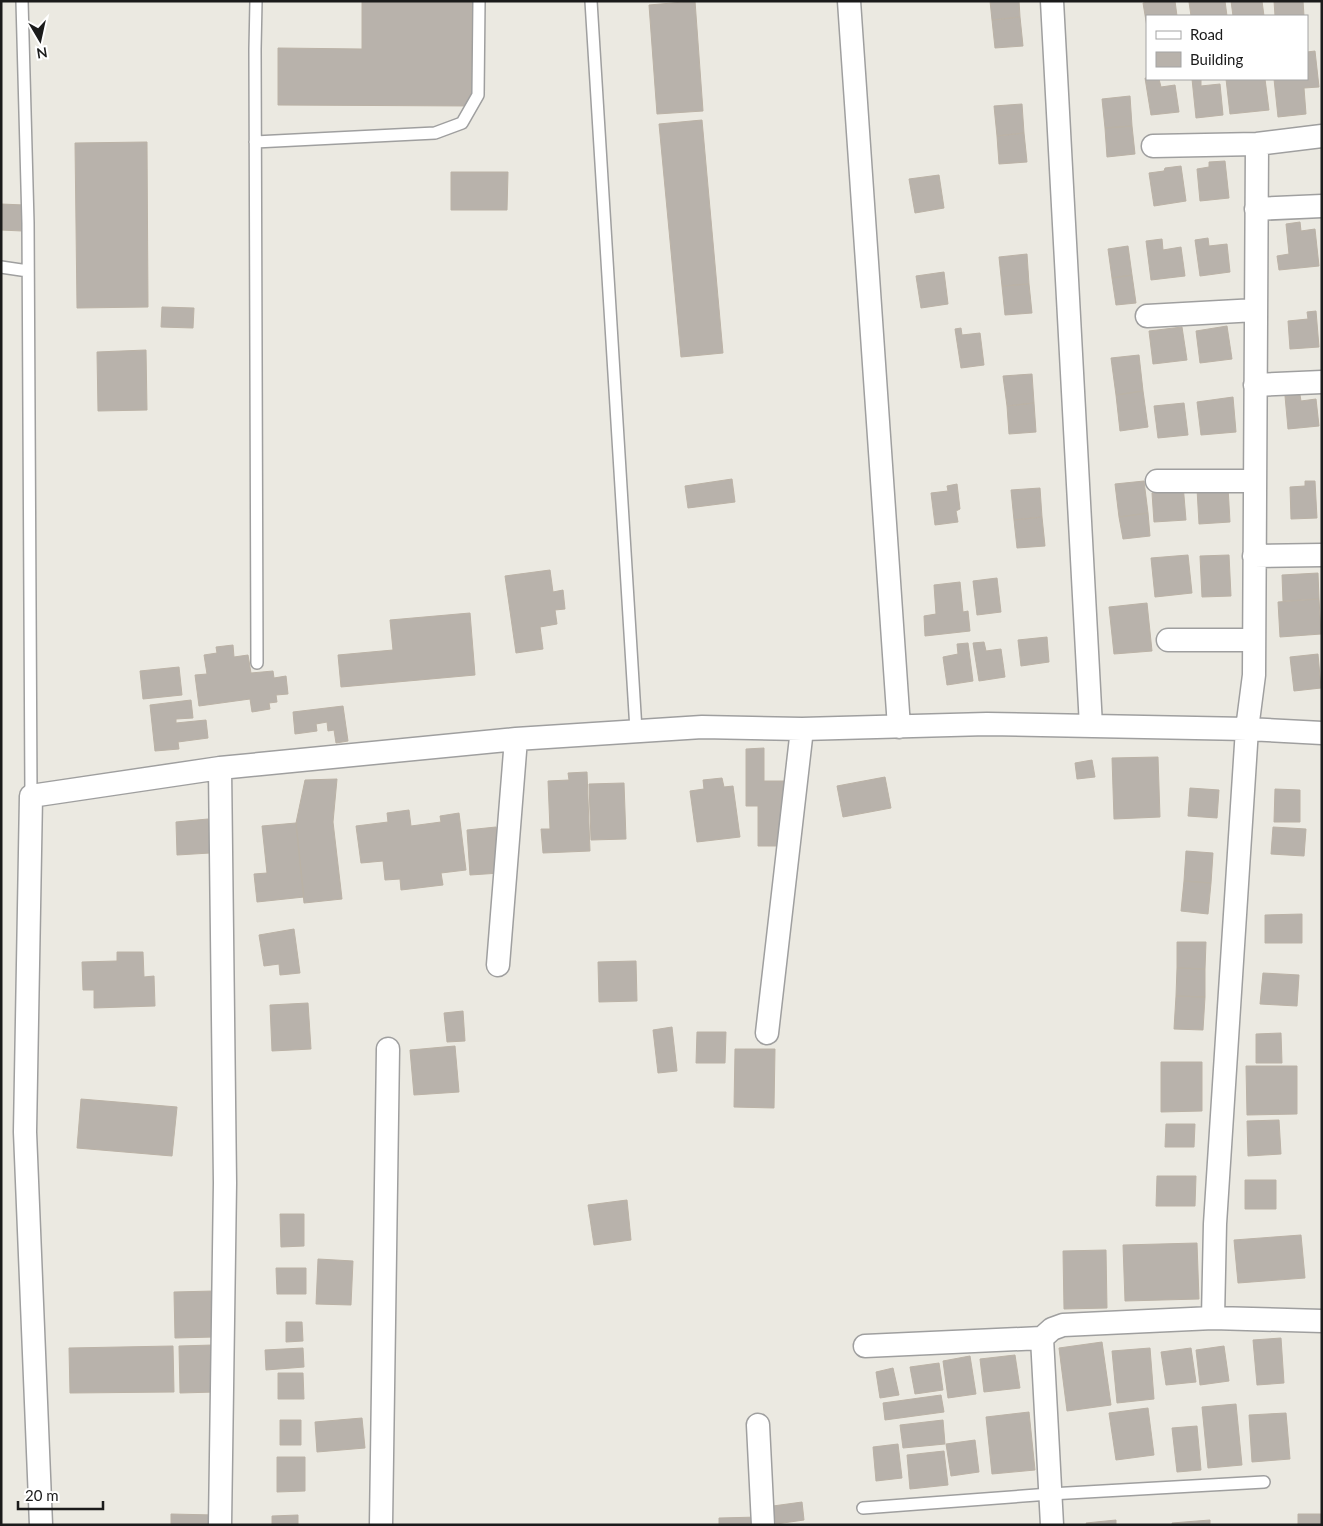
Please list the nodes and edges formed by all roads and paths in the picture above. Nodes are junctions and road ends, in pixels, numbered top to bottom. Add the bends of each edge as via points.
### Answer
1 (22, 1) edge
2 (256, 1) edge
3 (479, 1) edge
4 (591, 1) edge
5 (849, 1) edge
6 (1052, 1) edge
7 (1322, 136) edge
8 (255, 142) junction
9 (1257, 144) junction
10 (1153, 146) dead end
11 (1322, 206) edge
12 (1256, 209) junction
13 (1, 267) edge
14 (28, 270) junction
15 (1256, 310) junction
16 (1147, 316) dead end
17 (1322, 382) edge
18 (1255, 385) junction
19 (1157, 481) dead end
20 (1255, 481) junction
21 (1322, 555) edge
22 (1254, 556) junction
23 (1168, 640) dead end
24 (1254, 640) junction
25 (257, 663) dead end
26 (1091, 726) junction
27 (899, 727) junction
28 (802, 729) junction
29 (1247, 729) junction
30 (636, 730) junction
31 (1322, 733) edge
32 (516, 739) junction
33 (220, 768) junction
34 (32, 796) junction
35 (498, 965) dead end
36 (767, 1033) dead end
37 (388, 1049) dead end
38 (1213, 1318) junction
39 (1322, 1321) edge
40 (1042, 1338) junction
41 (865, 1346) dead end
42 (758, 1425) dead end
43 (1264, 1482) dead end
44 (1050, 1494) junction
45 (863, 1508) dead end
46 (41, 1525) edge
47 (220, 1525) edge
48 (381, 1525) edge
49 (763, 1525) edge
50 (1052, 1525) edge

1 - 14 lane
2 - 8 lane
3 - 8 lane via 478,95 462,123 435,133
4 - 30 lane
5 - 27 street
6 - 26 street
7 - 9 street
8 - 25 lane
9 - 10 street
9 - 12 street
11 - 12 street
12 - 15 street
13 - 14 lane
14 - 34 lane
15 - 16 street
15 - 18 street
17 - 18 street
18 - 20 street
19 - 20 street
20 - 22 street
21 - 22 street
22 - 24 street
23 - 24 street
24 - 29 street via 1254,675
26 - 27 street via 988,724
26 - 29 street
27 - 28 street
28 - 30 street via 702,727
28 - 36 street
29 - 31 street
29 - 38 street via 1215,1224
30 - 32 street
32 - 33 street
32 - 35 street
33 - 34 street
33 - 47 street via 225,1183
34 - 46 street via 25,1132
37 - 48 street
38 - 39 street
38 - 40 street via 1063,1325 1052,1328
40 - 41 street
40 - 44 street
42 - 49 street
43 - 44 lane
44 - 45 lane
44 - 50 street

